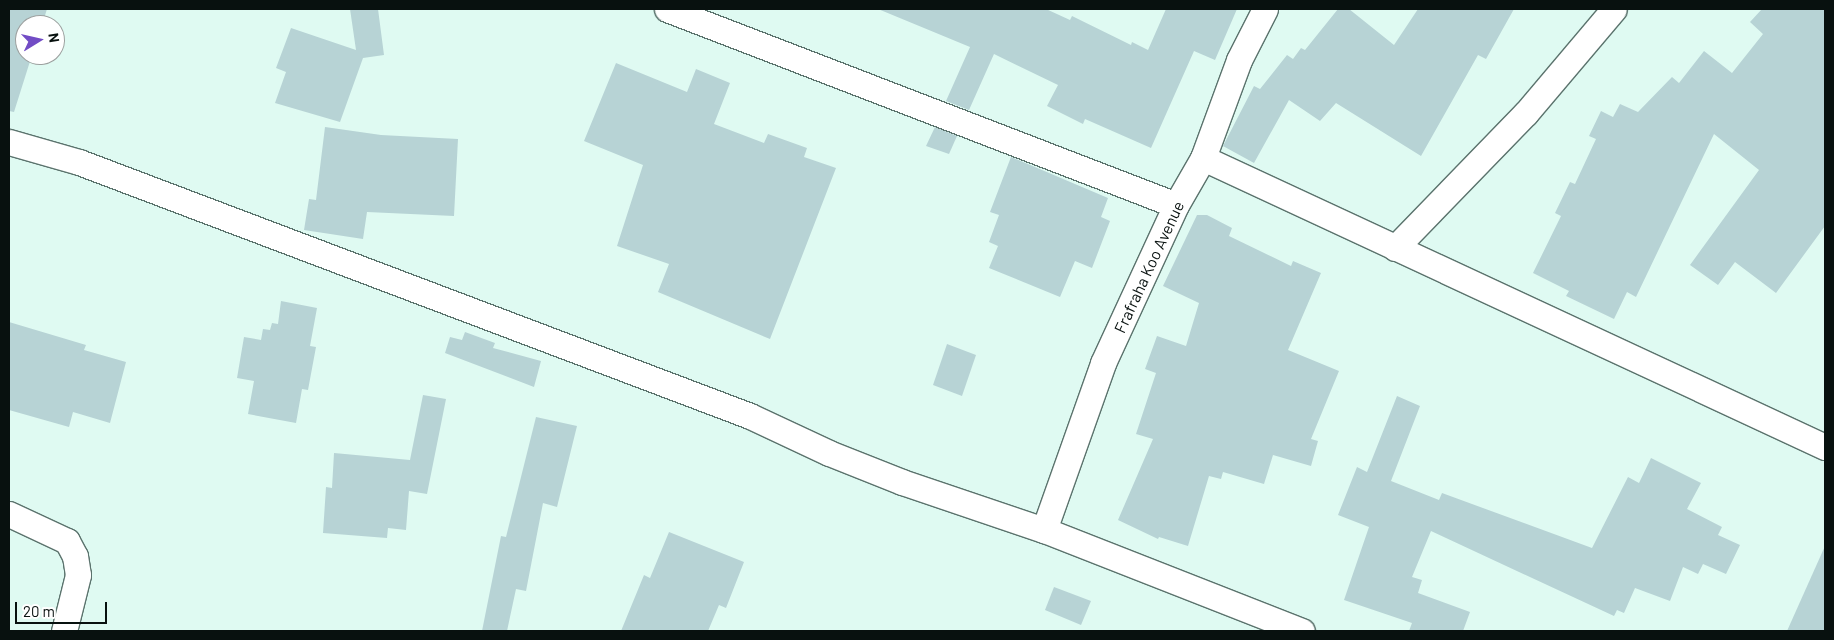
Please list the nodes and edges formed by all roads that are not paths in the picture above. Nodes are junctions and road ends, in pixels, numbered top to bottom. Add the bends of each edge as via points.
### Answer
1 (667, 9) edge
2 (1265, 9) edge
3 (1614, 9) edge
4 (9, 142) edge
5 (1203, 158) junction
6 (1176, 206) junction
7 (1395, 248) junction
8 (1825, 447) edge
9 (9, 514) edge
10 (1044, 530) junction
11 (64, 631) edge
12 (1302, 631) edge

1 - 6 street
2 - 5 street, Frafraha Koo Avenue via 1239,60
3 - 7 street via 1526,113
4 - 10 street via 79,162 750,416 828,453 902,482
5 - 6 street, Frafraha Koo Avenue
5 - 7 street
6 - 10 street, Frafraha Koo Avenue via 1103,363
7 - 8 street
9 - 11 street via 67,540 75,556 78,575
10 - 12 street

